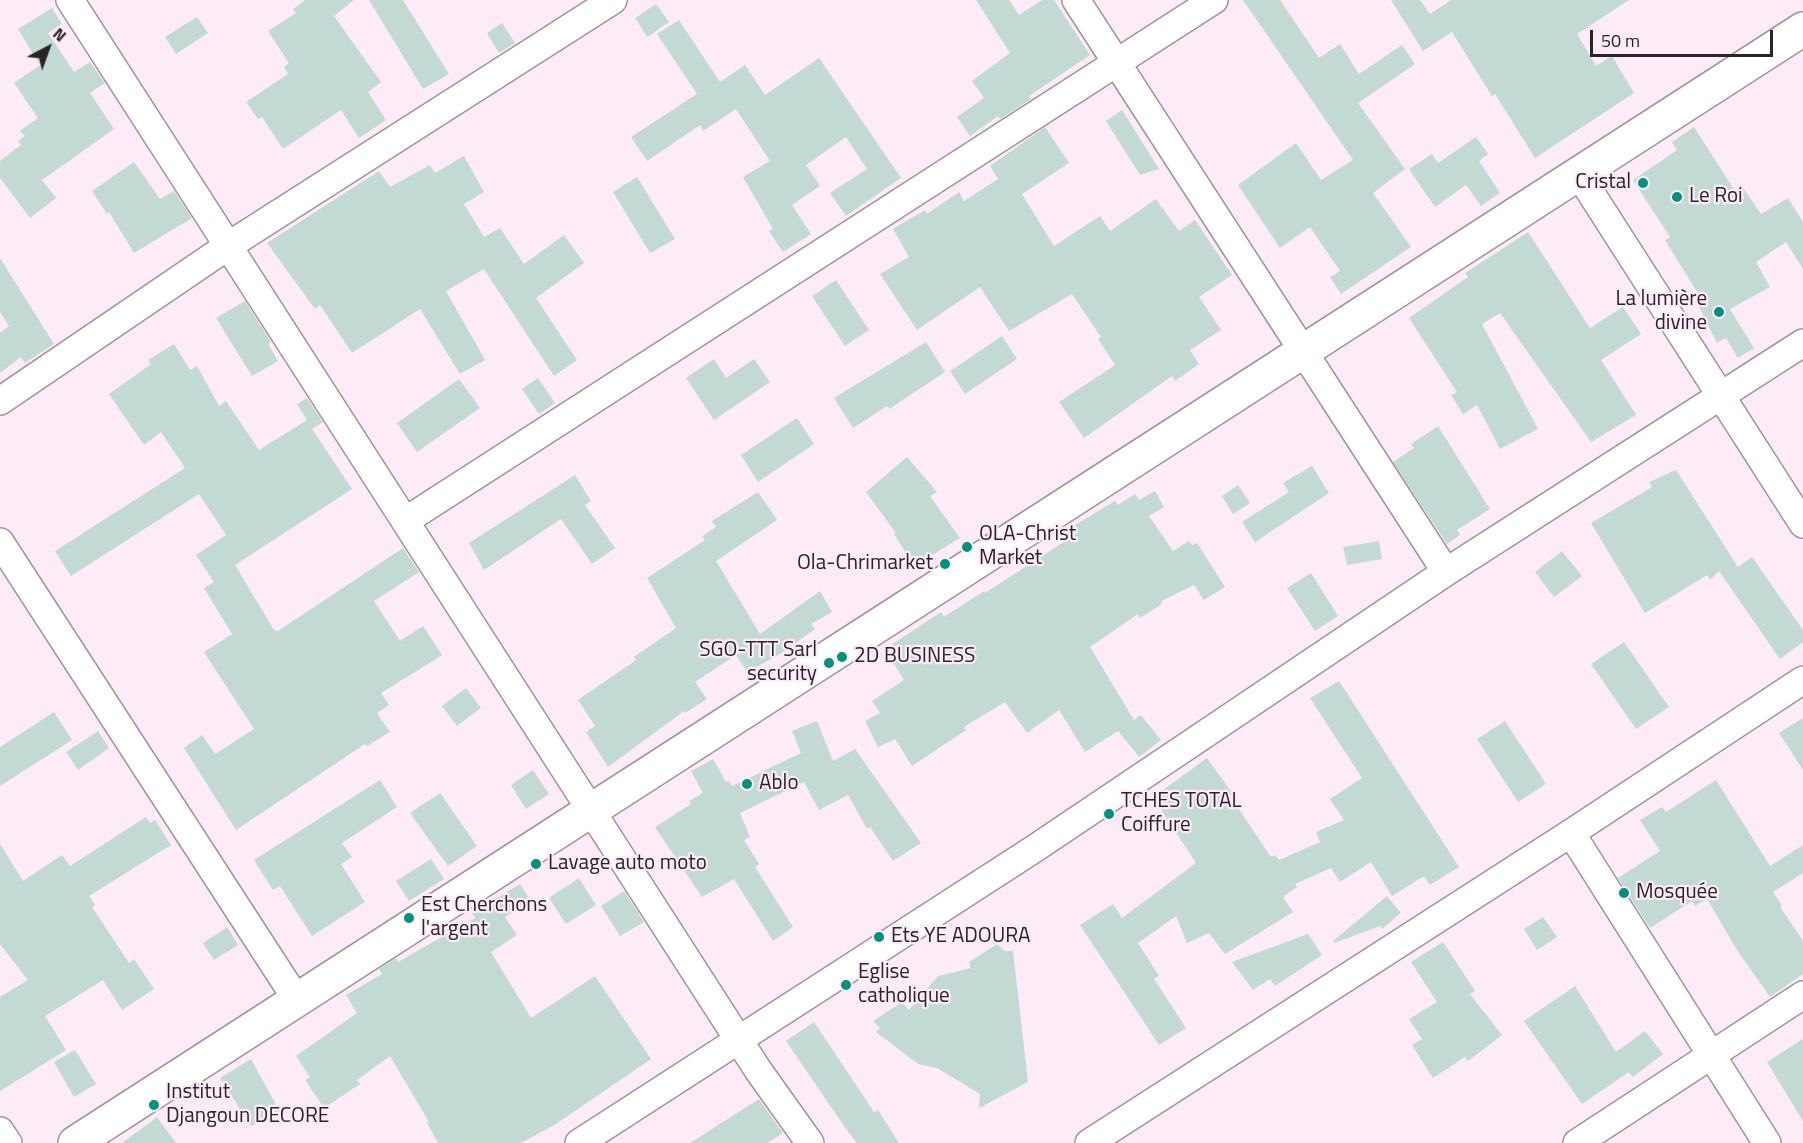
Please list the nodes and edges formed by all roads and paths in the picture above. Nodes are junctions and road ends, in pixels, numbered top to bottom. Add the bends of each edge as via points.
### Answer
1 (70, 0) edge
2 (613, 0) edge
3 (1076, 0) edge
4 (1214, 0) edge
5 (1803, 29) edge
6 (1117, 63) junction
7 (1578, 173) junction
8 (228, 246) junction
9 (1803, 343) edge
10 (1303, 351) junction
11 (1720, 397) junction
12 (0, 401) edge
13 (405, 521) junction
14 (1803, 524) edge
15 (0, 542) edge
16 (1446, 572) junction
17 (1803, 680) edge
18 (591, 810) junction
19 (1571, 833) junction
20 (1803, 995) edge
21 (297, 1000) junction
22 (739, 1040) junction
23 (1711, 1055) junction
24 (0, 1131) edge
25 (8, 1143) edge
26 (75, 1143) edge
27 (579, 1143) edge
28 (810, 1143) edge
29 (1089, 1143) edge
30 (1577, 1143) edge
31 (1767, 1143) edge

1 - 8 street
2 - 8 street
3 - 6 street
4 - 6 street
5 - 7 street
6 - 10 street
6 - 13 street
7 - 10 street
7 - 11 street
8 - 12 street
8 - 13 street
9 - 11 street
10 - 16 street
10 - 18 street
11 - 14 street
11 - 16 street
13 - 18 street
15 - 21 street
16 - 22 street via 1034,849
17 - 19 street
18 - 21 street
18 - 22 street
19 - 23 street
19 - 29 street
20 - 23 street
21 - 26 street
22 - 27 street
22 - 28 street
23 - 30 street
23 - 31 street
24 - 25 street

